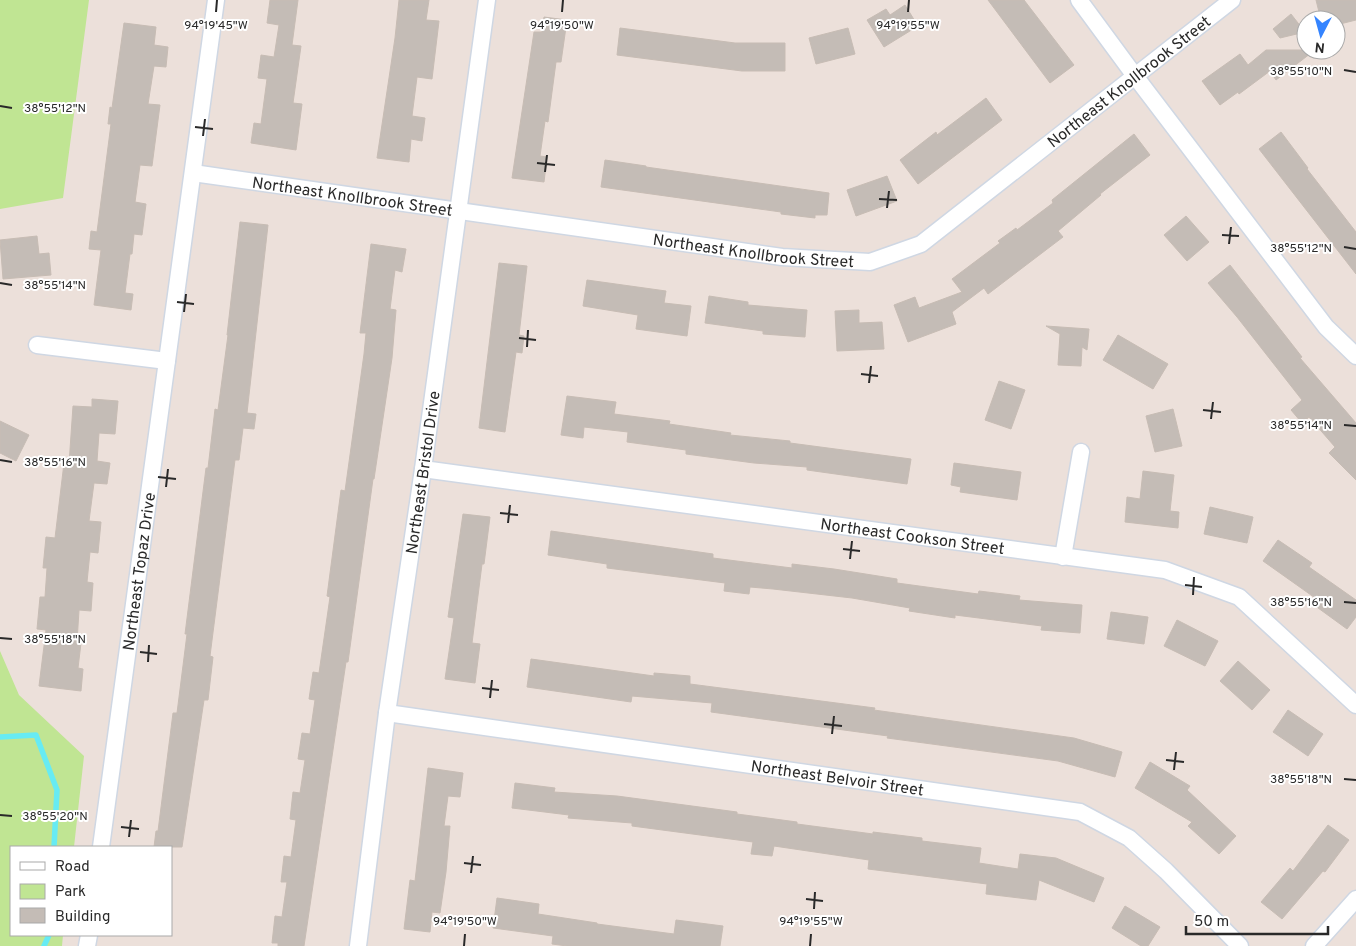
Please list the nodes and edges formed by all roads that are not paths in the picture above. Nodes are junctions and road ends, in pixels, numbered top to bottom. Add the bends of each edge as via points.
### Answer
1 (216, 0) edge
2 (487, 0) edge
3 (1079, 0) edge
4 (1232, 0) edge
5 (1135, 76) junction
6 (193, 173) junction
7 (458, 210) junction
8 (37, 345) dead end
9 (1356, 356) edge
10 (167, 361) junction
11 (1081, 452) dead end
12 (423, 469) junction
13 (1063, 556) junction
14 (1356, 705) edge
15 (387, 712) junction
16 (101, 846) edge
17 (1356, 900) edge
18 (358, 946) edge
19 (1240, 946) edge
20 (1314, 946) edge

1 - 6 street, Northeast Topaz Drive
2 - 7 street, Northeast Bristol Drive
3 - 5 street
4 - 5 street, Northeast Knollbrook Street
5 - 7 street, Northeast Knollbrook Street via 921,244 870,262 782,257
5 - 9 street via 1326,327
6 - 7 street, Northeast Knollbrook Street
6 - 10 street, Northeast Topaz Drive
7 - 12 street, Northeast Bristol Drive
8 - 10 street
10 - 16 street, Northeast Topaz Drive
11 - 13 street
12 - 13 street, Northeast Cookson Street
12 - 15 street, Northeast Bristol Drive
13 - 14 street, Northeast Cookson Street via 1165,570 1238,597
15 - 18 street, Northeast Bristol Drive
15 - 19 street, Northeast Belvoir Street via 1080,812 1130,838
17 - 20 street

